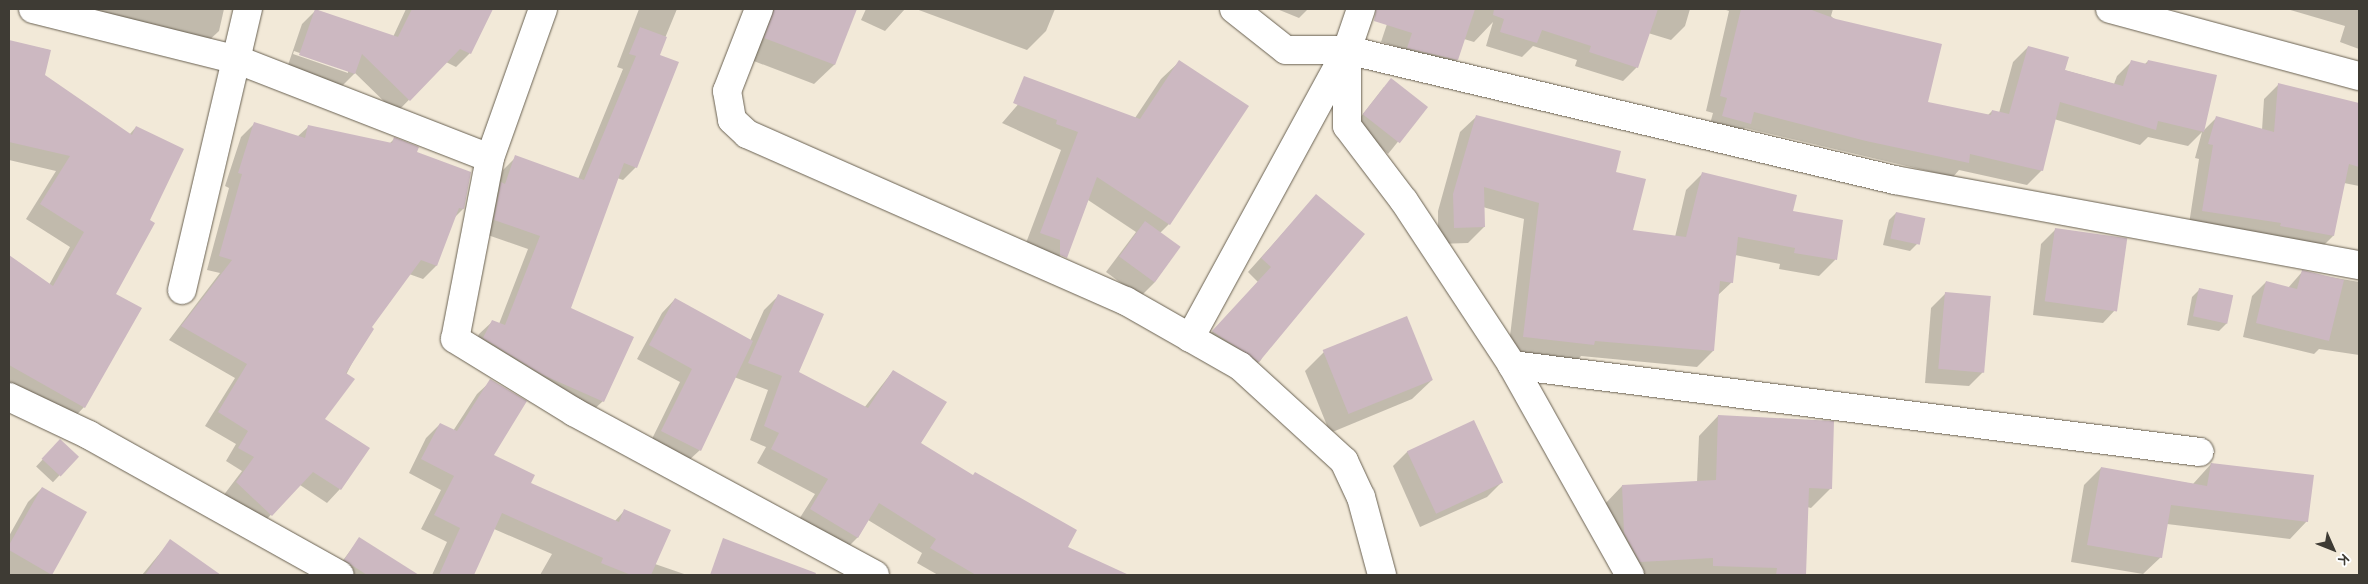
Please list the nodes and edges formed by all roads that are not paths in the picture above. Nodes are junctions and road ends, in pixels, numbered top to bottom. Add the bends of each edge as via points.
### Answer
1 (33, 9) edge
2 (248, 9) edge
3 (543, 9) edge
4 (759, 9) edge
5 (1234, 9) edge
6 (1361, 9) edge
7 (2110, 9) edge
8 (1347, 50) junction
9 (238, 60) junction
10 (2359, 76) edge
11 (490, 158) junction
12 (2359, 265) edge
13 (182, 290) dead end
14 (1190, 338) junction
15 (1512, 365) junction
16 (9, 397) edge
17 (2200, 452) dead end
18 (340, 575) edge
19 (875, 575) edge
20 (1382, 575) edge
21 (1630, 575) edge

1 - 9 street
2 - 9 street
3 - 11 street
4 - 14 street via 727,91 732,120 747,134 1126,301
5 - 8 street via 1286,50
6 - 8 street
7 - 10 street
8 - 12 street via 1895,180
8 - 14 street
8 - 15 street via 1347,126 1404,201
9 - 11 street
9 - 13 street
11 - 19 street via 455,339 574,412
14 - 20 street via 1240,366 1344,461 1361,497
15 - 17 street
15 - 21 street
16 - 18 street via 89,435

